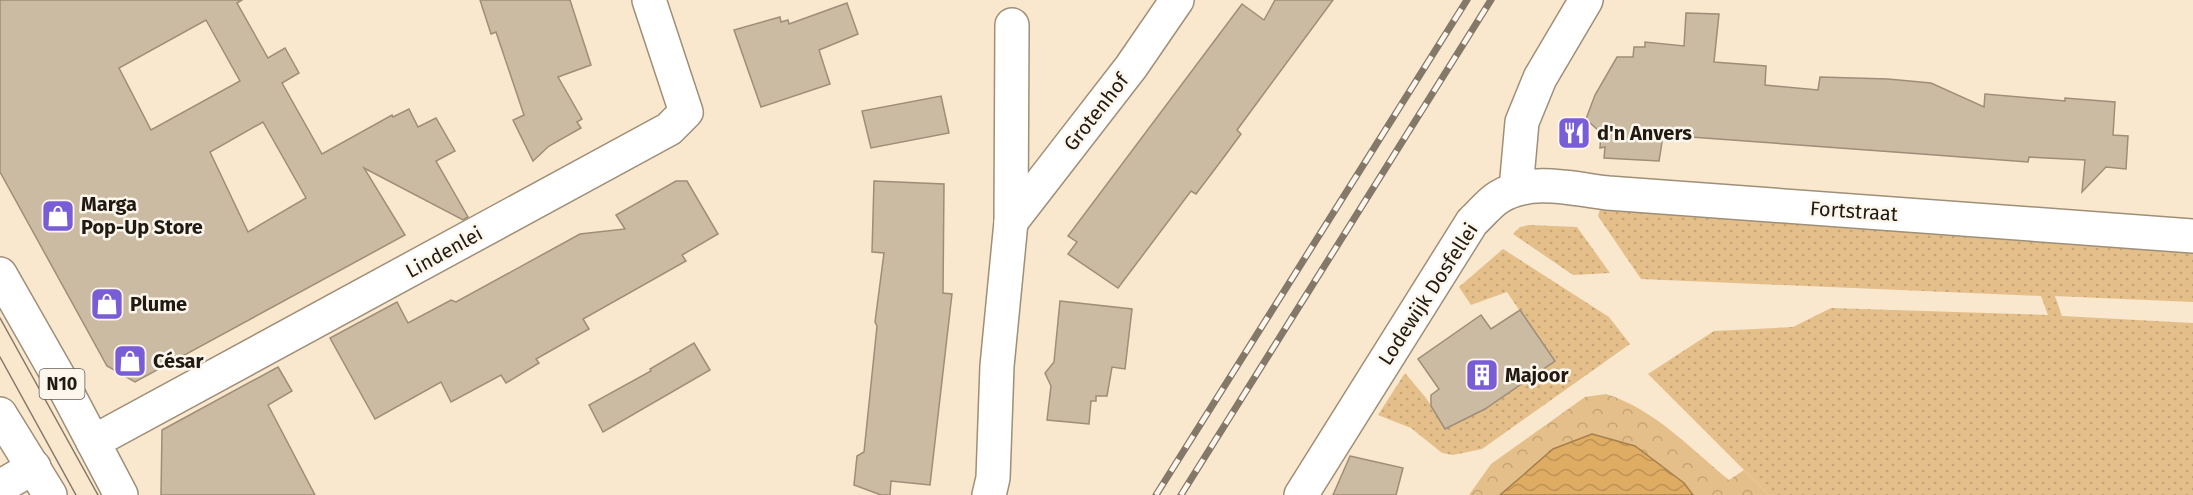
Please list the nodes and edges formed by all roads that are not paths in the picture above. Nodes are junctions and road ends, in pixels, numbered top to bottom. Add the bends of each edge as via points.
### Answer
1 (649, 0) edge
2 (1177, 0) edge
3 (1586, 0) edge
4 (1012, 25) dead end
5 (1516, 189) junction
6 (1011, 222) junction
7 (2193, 236) edge
8 (0, 274) edge
9 (0, 414) edge
10 (93, 442) junction
11 (34, 467) junction
12 (0, 487) edge
13 (50, 495) edge
14 (121, 495) edge
15 (989, 495) edge
16 (1301, 495) edge

1 - 10 street, Lindenlei via 686,112 669,129
2 - 6 street, Grotenhof via 1131,67
3 - 5 street via 1540,78 1522,122
4 - 6 street
5 - 7 street, Fortstraat via 1535,185
5 - 16 street, Lodewijk Dosfellei via 1498,198 1472,222
6 - 15 street
8 - 10 street, N10
9 - 11 street
10 - 14 street, N10
11 - 12 street
11 - 13 street

